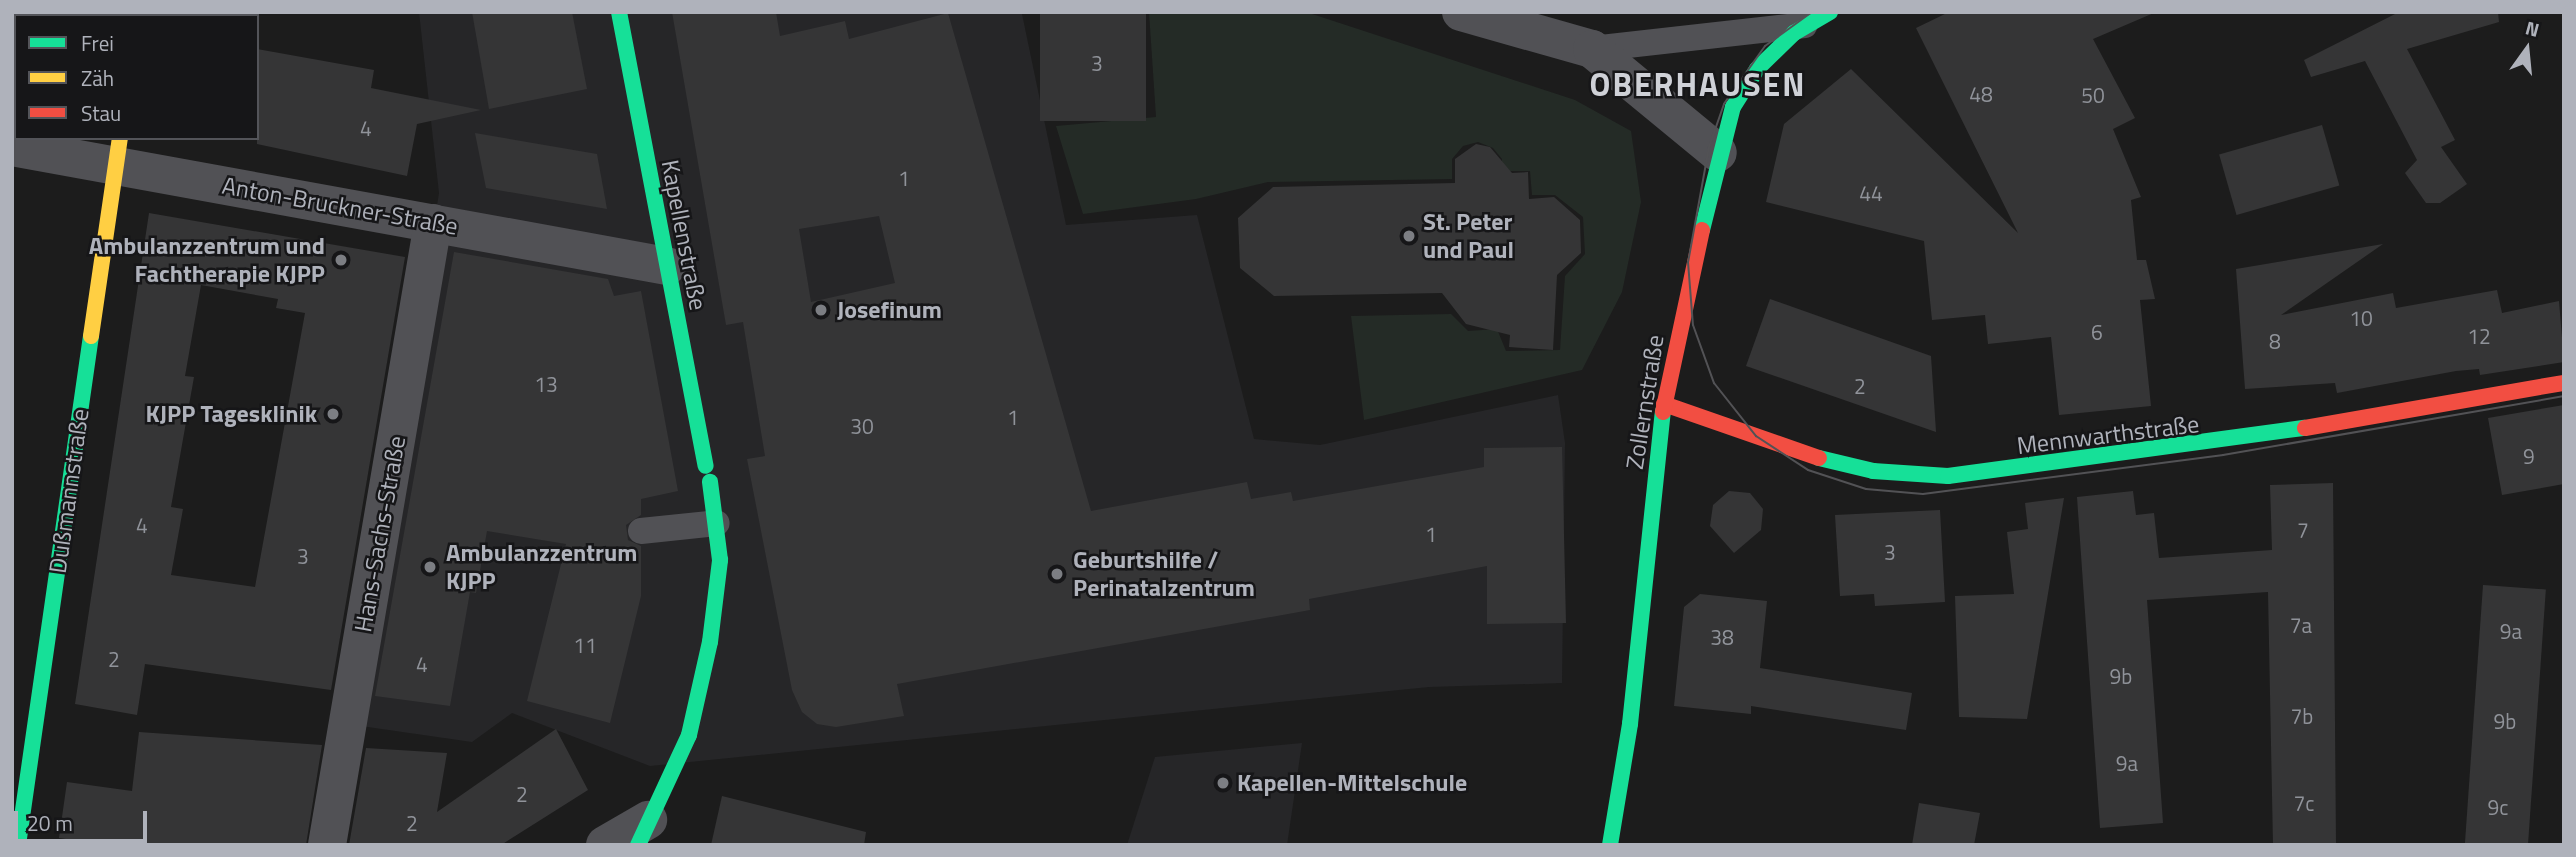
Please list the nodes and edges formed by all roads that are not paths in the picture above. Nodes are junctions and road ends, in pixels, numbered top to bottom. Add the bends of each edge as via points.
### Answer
1 (619, 12) edge
2 (1461, 12) edge
3 (1830, 12) edge
4 (1807, 25) junction
5 (1592, 49) junction
6 (12, 147) edge
7 (118, 152) edge
8 (1718, 153) junction
9 (433, 223) junction
10 (667, 266) junction
11 (2564, 383) edge
12 (1664, 404) junction
13 (706, 466) dead end
14 (710, 482) dead end
15 (717, 523) junction
16 (641, 531) dead end
17 (643, 832) edge
18 (18, 845) edge
19 (327, 845) edge
20 (605, 845) edge
21 (1611, 845) edge

1 - 10 street, Kapellenstraße
2 - 5 street
3 - 4 street, Zollernstraße
4 - 5 lane
4 - 8 street, Zollernstraße via 1773,52 1744,88
5 - 8 street
6 - 7 street, Anton-Bruckner-Straße
7 - 9 street, Anton-Bruckner-Straße
7 - 18 street, Dußmannstraße
8 - 12 street, Zollernstraße
9 - 10 street, Anton-Bruckner-Straße
9 - 19 street, Hans-Sachs-Straße
10 - 13 street, Kapellenstraße
11 - 12 street, Mennwarthstraße via 2222,443 1948,476 1873,471 1819,458
12 - 21 street, Zollernstraße via 1631,711
14 - 15 street
15 - 16 lane
15 - 17 street via 720,560 712,631 692,722
17 - 20 street

